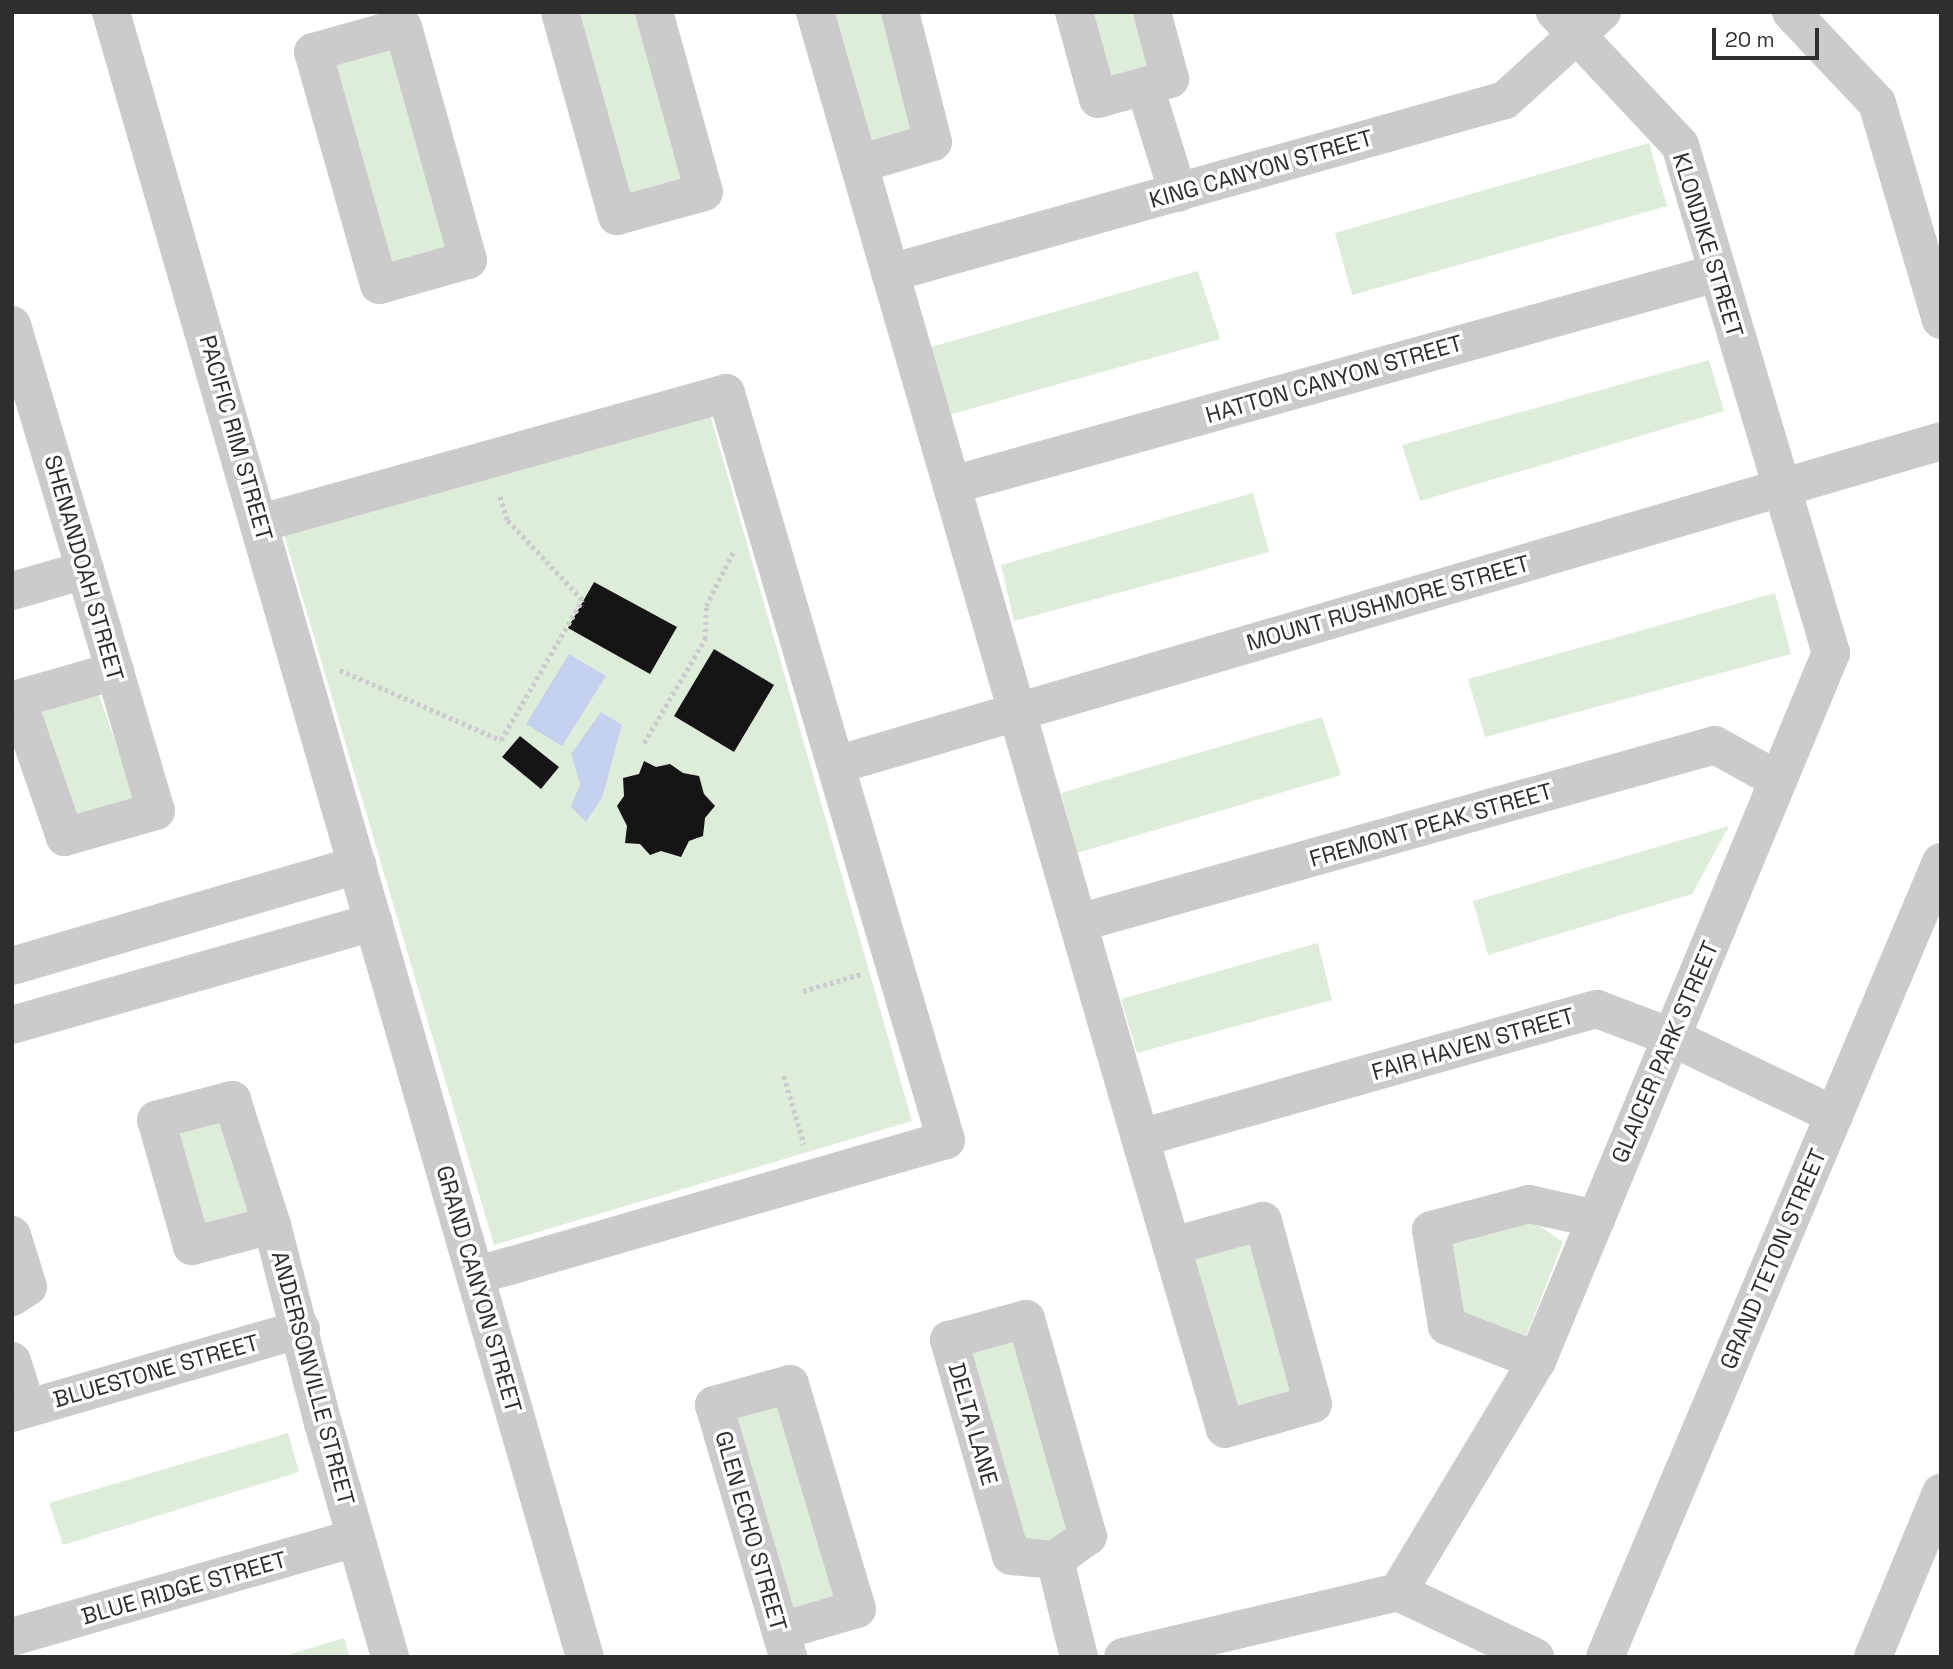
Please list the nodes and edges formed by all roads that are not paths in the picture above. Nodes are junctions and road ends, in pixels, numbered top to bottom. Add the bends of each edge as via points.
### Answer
1 (111, 12) edge
2 (560, 12) edge
3 (654, 12) edge
4 (815, 12) edge
5 (900, 12) edge
6 (1074, 12) edge
7 (1152, 12) edge
8 (1791, 12) edge
9 (1578, 20) edge
10 (370, 23) edge
11 (1146, 87) junction
12 (859, 164) junction
13 (1178, 193) junction
14 (890, 273) junction
15 (1717, 273) junction
16 (1941, 320) edge
17 (16, 348) edge
18 (1941, 442) edge
19 (951, 485) junction
20 (1780, 488) junction
21 (261, 523) junction
22 (85, 570) junction
23 (12, 591) edge
24 (115, 671) junction
25 (1017, 712) junction
26 (836, 765) junction
27 (1778, 780) junction
28 (1941, 862) edge
29 (358, 865) junction
30 (374, 922) junction
31 (1078, 923) junction
32 (12, 966) edge
33 (12, 1026) edge
34 (1671, 1037) junction
35 (1834, 1115) junction
36 (1140, 1138) junction
37 (1596, 1219) junction
38 (272, 1225) junction
39 (12, 1235) edge
40 (1172, 1246) junction
41 (475, 1276) junction
42 (12, 1297) edge
43 (300, 1329) junction
44 (12, 1361) edge
45 (1537, 1361) junction
46 (19, 1411) edge
47 (1941, 1493) edge
48 (355, 1538) junction
49 (1055, 1560) junction
50 (1398, 1592) junction
51 (12, 1637) edge
52 (784, 1644) edge
53 (390, 1657) edge
54 (585, 1657) edge
55 (1079, 1657) edge
56 (1123, 1657) edge
57 (1535, 1657) edge
58 (1605, 1657) edge
59 (1873, 1657) edge

1 - 21 street, PACIFIC RIM STREET
2 - 3 street via 617,216 704,192
4 - 12 street
5 - 12 street via 933,142
6 - 11 street via 1096,98
7 - 11 street via 1171,76
8 - 16 street via 1877,103
9 - 13 street, KING CANYON STREET via 1505,100
9 - 15 street, KLONDIKE STREET via 1680,145
10 - 10 street via 313,52 379,285 468,260 403,27
11 - 13 street
12 - 14 street
13 - 14 street, KING CANYON STREET
14 - 19 street
15 - 19 street, HATTON CANYON STREET
15 - 20 street, KLONDIKE STREET
17 - 22 street, SHENANDOAH STREET
18 - 20 street, MOUNT RUSHMORE STREET
19 - 25 street
20 - 25 street, MOUNT RUSHMORE STREET
20 - 27 street, GLAICER PARK STREET via 1831,653
21 - 26 street via 726,393
21 - 29 street, PACIFIC RIM STREET
22 - 23 street
22 - 24 street, SHENANDOAH STREET
24 - 24 street, SHENANDOAH STREET via 17,699 65,837 156,811
25 - 26 street, MOUNT RUSHMORE STREET
25 - 31 street
26 - 41 street via 947,1140
27 - 31 street, FREMONT PEAK STREET via 1715,746
27 - 34 street, GLAICER PARK STREET
28 - 35 street, GRAND TETON STREET
29 - 30 street, GRAND CANYON STREET
29 - 32 street
30 - 33 street
30 - 41 street, GRAND CANYON STREET
31 - 36 street
34 - 35 street, FAIR HAVEN STREET
34 - 36 street, FAIR HAVEN STREET via 1597,1009
34 - 37 street, GLAICER PARK STREET
35 - 58 street, GRAND TETON STREET
36 - 40 street
37 - 45 street, GLAICER PARK STREET
37 - 45 street via 1529,1204 1431,1230 1447,1325
38 - 38 street, ANDERSONVILLE STREET via 232,1100 156,1120 192,1246
38 - 43 street, ANDERSONVILLE STREET
39 - 42 street via 28,1287
40 - 40 street via 1225,1429 1313,1405 1263,1221
41 - 54 street, GRAND CANYON STREET
43 - 46 street, BLUESTONE STREET
43 - 48 street, ANDERSONVILLE STREET
44 - 46 street
45 - 50 street, GLAICER PARK STREET
47 - 59 street
48 - 51 street, BLUE RIDGE STREET
48 - 53 street, ANDERSONVILLE STREET
49 - 49 street, DELTA LANE via 1088,1536 1026,1319 949,1340 1011,1556
49 - 55 street
50 - 56 street
50 - 57 street
52 - 52 street, GLEN ECHO STREET via 857,1609 790,1384 713,1405

